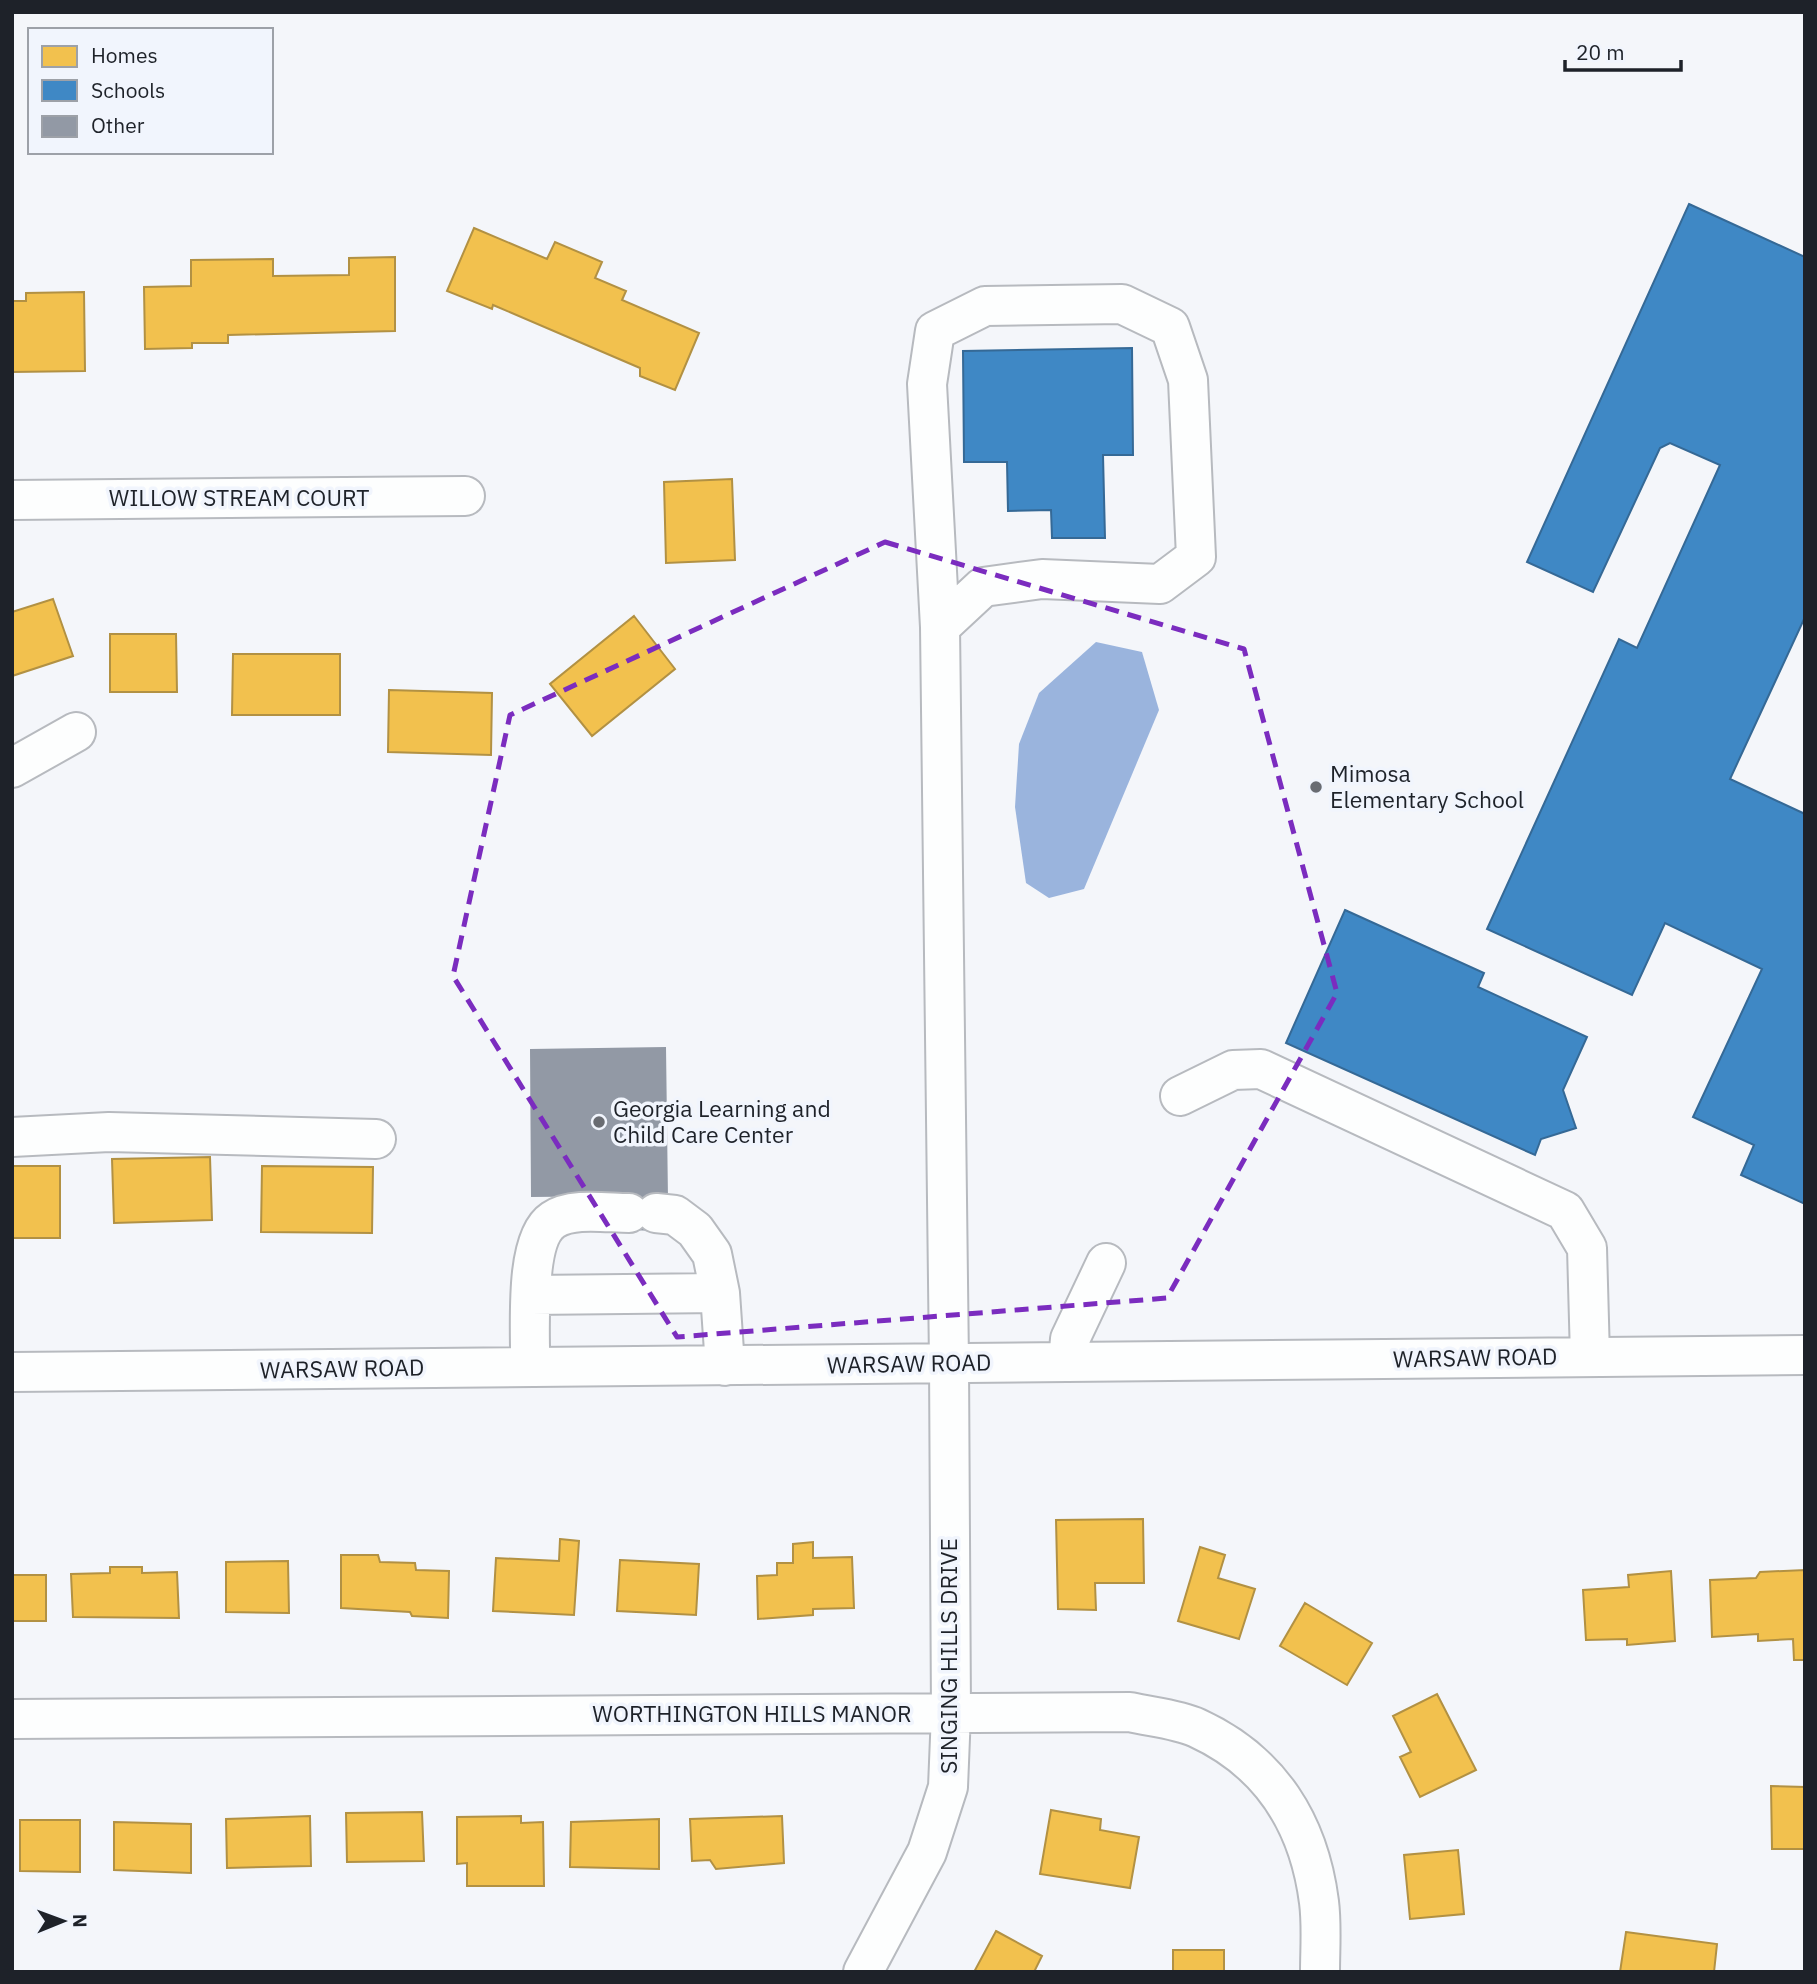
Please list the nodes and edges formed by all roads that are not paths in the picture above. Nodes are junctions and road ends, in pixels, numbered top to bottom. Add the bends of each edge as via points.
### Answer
1 (465, 496) dead end
2 (12, 500) edge
3 (940, 627) junction
4 (76, 732) dead end
5 (12, 768) edge
6 (1180, 1096) dead end
7 (12, 1137) edge
8 (376, 1139) dead end
9 (1106, 1263) dead end
10 (720, 1293) junction
11 (531, 1295) junction
12 (1805, 1355) edge
13 (1590, 1357) junction
14 (1068, 1362) junction
15 (949, 1363) junction
16 (725, 1366) junction
17 (530, 1367) junction
18 (12, 1372) edge
19 (951, 1713) junction
20 (12, 1719) edge
21 (863, 1972) edge
22 (1320, 1972) edge

1 - 2 street, WILLOW STREAM COURT
3 - 3 street, SINGING HILLS DRIVE via 983,587 1042,579 1160,584 1196,557 1188,380 1170,327 1122,304 985,306 935,331 928,384
3 - 15 street, SINGING HILLS DRIVE
4 - 5 street
6 - 13 street via 1233,1070 1261,1069 1565,1211 1587,1248
7 - 8 street via 109,1132
9 - 14 street via 1070,1339
10 - 11 street
10 - 11 street via 712,1254 695,1230 675,1215 642,1213 574,1214 553,1220 540,1235 533,1257
10 - 16 street
11 - 17 street
12 - 13 street, WARSAW ROAD
13 - 14 street, WARSAW ROAD
14 - 15 street, WARSAW ROAD
15 - 16 street, WARSAW ROAD
15 - 19 street, SINGING HILLS DRIVE
16 - 17 street, WARSAW ROAD
17 - 18 street, WARSAW ROAD
19 - 20 street, WORTHINGTON HILLS MANOR
19 - 21 street, SINGING HILLS DRIVE via 948,1787 927,1852
19 - 22 street, WORTHINGTON HILLS MANOR via 1130,1712 1195,1727 1235,1749 1269,1780 1295,1817 1311,1856 1320,1905

